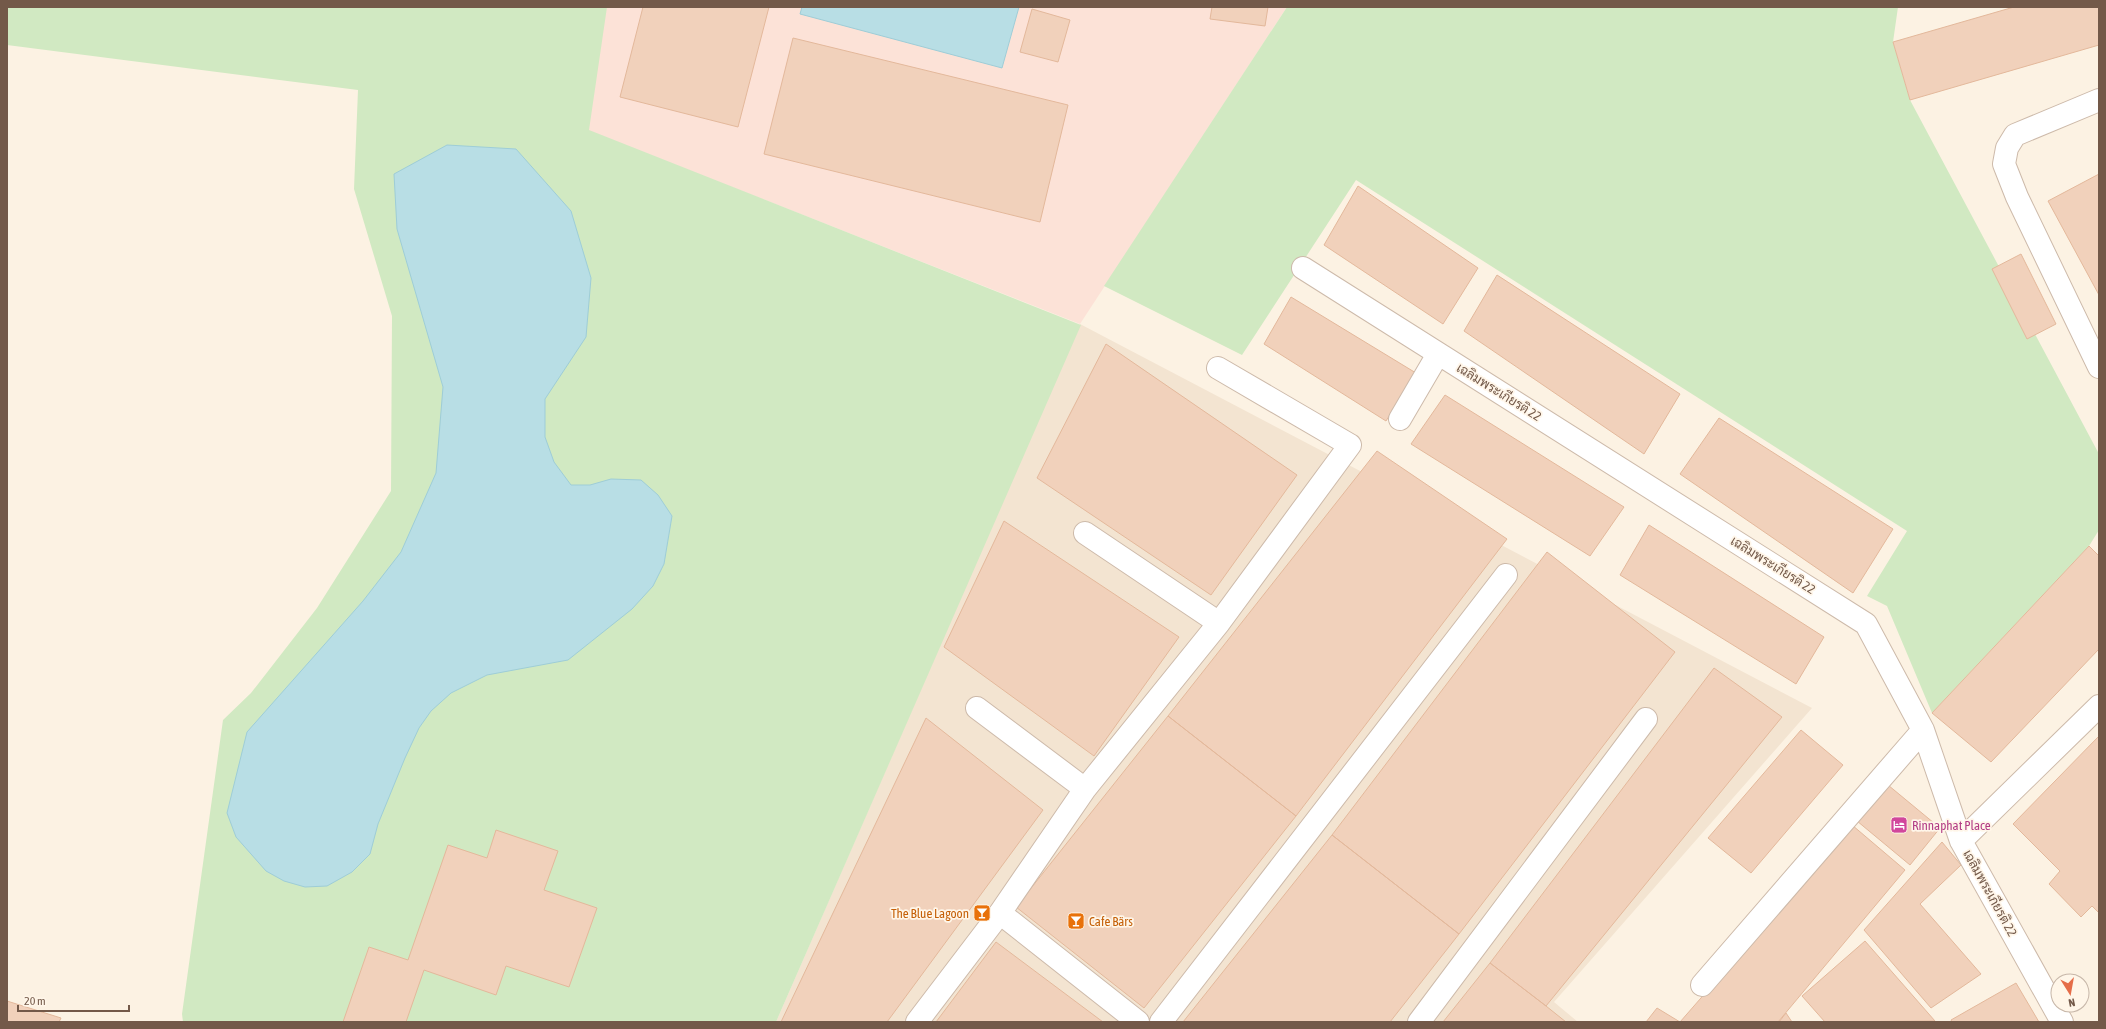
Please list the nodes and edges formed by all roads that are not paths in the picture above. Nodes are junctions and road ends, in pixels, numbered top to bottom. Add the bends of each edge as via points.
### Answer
1 (2099, 100) edge
2 (1303, 268) dead end
3 (1438, 354) junction
4 (2099, 367) edge
5 (1218, 368) dead end
6 (1400, 419) dead end
7 (1085, 533) dead end
8 (1506, 575) dead end
9 (1219, 623) junction
10 (2099, 706) edge
11 (977, 708) dead end
12 (1646, 719) dead end
13 (1923, 730) junction
14 (1085, 790) junction
15 (1961, 841) junction
16 (1000, 914) junction
17 (1702, 985) dead end
18 (917, 1022) edge
19 (1138, 1022) edge
20 (1161, 1022) edge
21 (1419, 1022) edge
22 (2062, 1022) edge

1 - 4 street via 2015,135 2004,164 2017,197
2 - 3 street, เฉลิมพระเกียรติ 22
3 - 6 street
3 - 13 street, เฉลิมพระเกียรติ 22 via 1866,624
5 - 9 street via 1350,445
7 - 9 street
8 - 20 street
9 - 14 street
10 - 15 street
11 - 14 street
12 - 21 street
13 - 15 street, เฉลิมพระเกียรติ 22
13 - 17 street
14 - 16 street
15 - 22 street, เฉลิมพระเกียรติ 22
16 - 18 street
16 - 19 street

